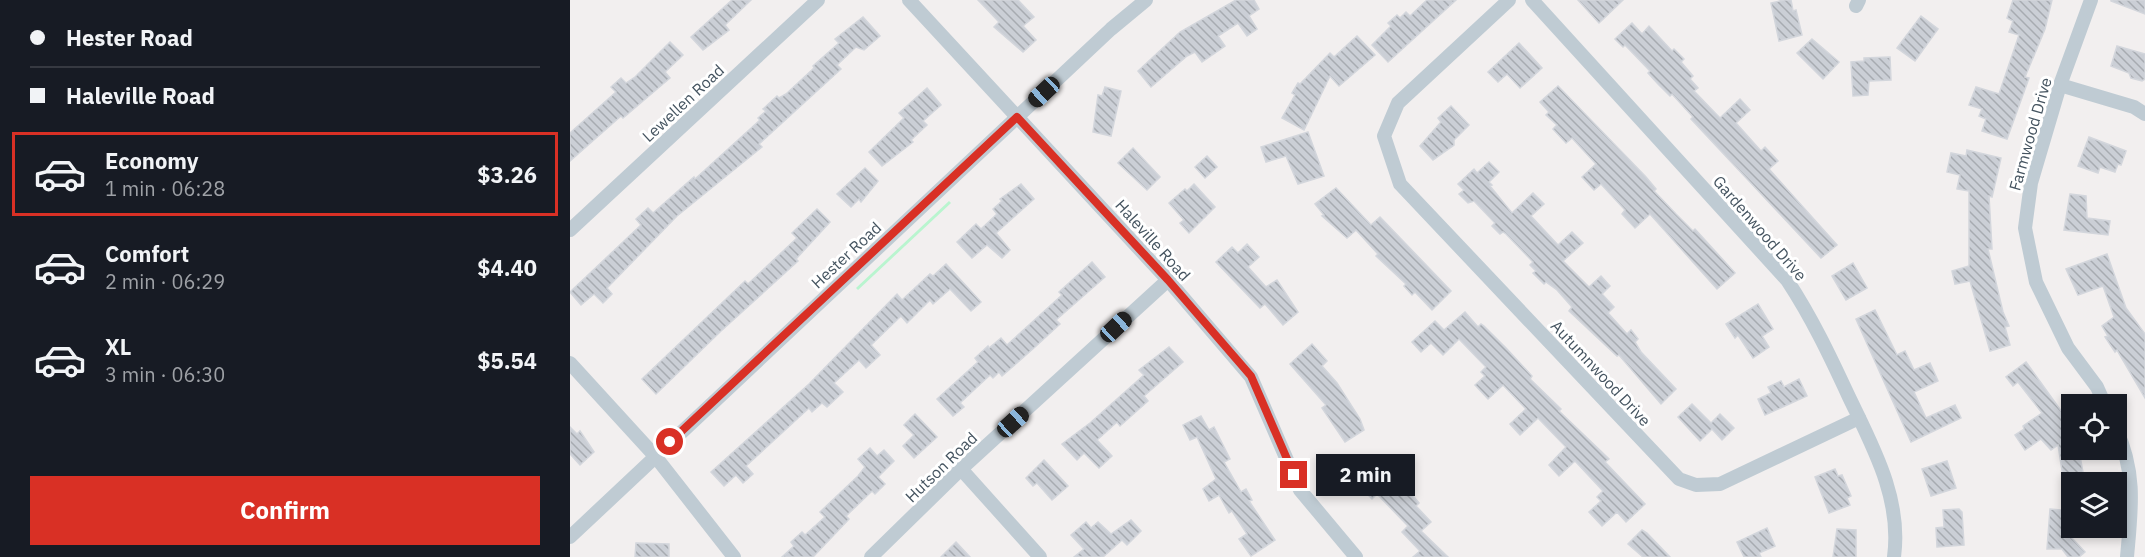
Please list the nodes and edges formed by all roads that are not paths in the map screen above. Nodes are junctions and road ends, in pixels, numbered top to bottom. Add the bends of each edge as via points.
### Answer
1 (818, 0) edge
2 (909, 0) edge
3 (1146, 0) edge
4 (1509, 0) edge
5 (1532, 0) edge
6 (2091, 0) edge
7 (2060, 85) junction
8 (2145, 114) edge
9 (1017, 117) junction
10 (570, 230) edge
11 (1168, 280) junction
12 (570, 363) edge
13 (2100, 394) edge
14 (1859, 418) junction
15 (655, 456) junction
16 (2126, 460) edge
17 (961, 469) junction
18 (570, 537) edge
19 (734, 557) edge
20 (872, 557) edge
21 (1040, 557) edge
22 (1356, 557) edge
23 (1894, 557) edge
24 (2127, 557) edge

1 - 10 street, Lewellen Road
2 - 9 street, Haleville Road
3 - 9 street, Hester Road
4 - 14 street, Autumnwood Drive via 1398,103 1384,136 1400,184 1679,479 1696,485 1720,484
5 - 14 street, Gardenwood Drive via 1787,280 1813,319
6 - 7 street, Farmwood Drive
7 - 8 street via 2134,107
7 - 13 street, Farmwood Drive via 2031,183 2025,228 2036,282 2068,348
9 - 11 street, Haleville Road
9 - 15 street, Hester Road
11 - 17 street, Hutson Road
11 - 22 street, Haleville Road via 1251,376 1300,490
12 - 15 street
14 - 23 street, Gardenwood Drive via 1892,500
15 - 18 street, Hester Road
15 - 19 street
16 - 24 street via 2133,494
17 - 20 street, Hutson Road
17 - 21 street

